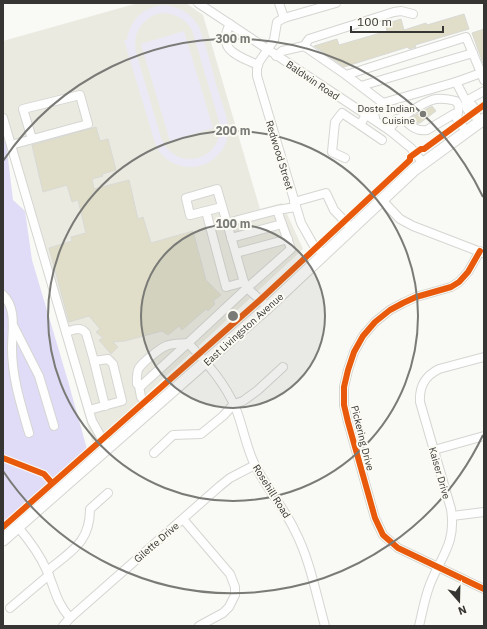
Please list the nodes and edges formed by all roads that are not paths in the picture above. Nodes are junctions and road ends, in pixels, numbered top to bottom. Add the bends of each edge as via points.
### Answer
1 (198, 3) edge
2 (279, 3) edge
3 (336, 3) edge
4 (413, 14) dead end
5 (284, 18) junction
6 (230, 24) junction
7 (304, 46) junction
8 (267, 49) junction
9 (473, 53) junction
10 (276, 56) junction
11 (258, 65) junction
12 (346, 75) junction
13 (482, 76) edge
14 (456, 82) junction
15 (361, 86) junction
16 (484, 91) edge
17 (466, 100) junction
18 (384, 103) junction
19 (458, 104) junction
20 (3, 118) edge
21 (371, 118) junction
22 (402, 118) junction
23 (457, 119) junction
24 (480, 119) edge
25 (360, 125) junction
26 (389, 130) junction
27 (466, 131) junction
28 (32, 139) junction
29 (382, 140) dead end
30 (11, 145) junction
31 (345, 158) dead end
32 (423, 163) junction
33 (382, 200) junction
34 (295, 204) junction
35 (222, 207) junction
36 (278, 210) junction
37 (206, 211) junction
38 (227, 223) junction
39 (282, 224) junction
40 (352, 228) junction
41 (231, 238) junction
42 (288, 239) junction
43 (482, 252) edge
44 (236, 253) junction
45 (325, 255) junction
46 (245, 285) junction
47 (3, 295) edge
48 (268, 307) junction
49 (13, 323) junction
50 (66, 332) junction
51 (188, 343) junction
52 (484, 357) edge
53 (94, 361) junction
54 (206, 362) junction
55 (283, 367) dead end
56 (139, 386) junction
57 (234, 404) junction
58 (105, 406) junction
59 (89, 410) junction
60 (150, 410) junction
61 (54, 426) dead end
62 (29, 433) dead end
63 (484, 436) edge
64 (109, 446) junction
65 (434, 450) junction
66 (154, 453) dead end
67 (255, 465) junction
68 (108, 493) dead end
69 (484, 512) edge
70 (452, 516) junction
71 (183, 519) junction
72 (18, 527) junction
73 (3, 540) edge
74 (438, 568) junction
75 (48, 573) junction
76 (484, 590) edge
77 (10, 608) dead end
78 (70, 618) junction
79 (63, 626) edge
80 (199, 626) edge
81 (325, 626) edge
82 (419, 626) edge

1 - 6 street, Baldwin Road
2 - 5 street
3 - 5 street
4 - 7 street via 394,12 309,39
5 - 8 street via 277,22 274,40
6 - 8 street, Baldwin Road
6 - 11 street via 225,36 227,47 239,57
7 - 10 street via 282,51
7 - 12 street
8 - 10 street, Baldwin Road
8 - 11 street
9 - 12 street via 466,37
9 - 13 street
9 - 15 street
10 - 21 street, Baldwin Road
11 - 34 street, Redwood Street via 257,76
12 - 15 street
13 - 14 street
14 - 17 street
14 - 18 street
15 - 18 street
16 - 17 street
17 - 19 street
17 - 24 street via 471,115
18 - 21 street via 383,110 378,116
19 - 22 street via 456,101 434,99 408,112
19 - 23 street
20 - 30 street
21 - 25 street
21 - 26 street, Baldwin Road
22 - 23 street via 418,131 427,130 454,114
22 - 26 street via 397,119
23 - 27 street
24 - 27 main road, East Livingston Avenue
25 - 29 street
25 - 31 street via 342,113 334,122 332,152
26 - 32 street, Baldwin Road via 411,148
27 - 32 main road, East Livingston Avenue
28 - 28 street via 88,124 80,94 23,109
28 - 30 street
30 - 50 street
32 - 33 main road, East Livingston Avenue
33 - 40 main road, East Livingston Avenue
33 - 43 street via 397,216 413,226
34 - 36 street
34 - 40 street via 326,193 334,210
34 - 45 street, Redwood Street via 309,239
35 - 37 street
35 - 37 street via 217,189 186,198 190,215
35 - 38 street
36 - 38 street
36 - 39 street
37 - 46 street via 226,287
38 - 41 street
39 - 41 street
39 - 42 street
40 - 45 main road, East Livingston Avenue
41 - 44 street
42 - 44 street
42 - 46 street via 290,250
43 - 74 street, Pickering Drive via 459,282 403,303 375,322 354,352 344,387 344,405 348,422 379,528 390,543
44 - 46 street
45 - 48 main road, East Livingston Avenue
46 - 48 street
46 - 51 street
47 - 49 street via 10,306
48 - 54 main road, East Livingston Avenue
49 - 61 street via 39,376
49 - 62 street via 15,380
50 - 53 street via 83,329
50 - 59 street
51 - 54 street, Rosehill Road
51 - 56 street
51 - 56 street via 173,344 159,350 139,368
52 - 65 street, Kaiser Drive via 439,369 423,382 420,402
53 - 58 street
53 - 58 street via 103,358 113,364 122,401
54 - 57 street, Rosehill Road
54 - 60 main road, East Livingston Avenue
55 - 57 street via 258,390
56 - 60 street via 141,397
57 - 66 street via 201,434 173,436
57 - 67 street, Rosehill Road
58 - 59 street
59 - 64 street via 92,421
60 - 64 main road, East Livingston Avenue
63 - 65 street
64 - 72 main road, East Livingston Avenue
65 - 70 street, Kaiser Drive
67 - 71 street, Gilette Drive via 220,486
67 - 81 street, Rosehill Road via 298,536
68 - 75 street via 90,509 90,520 82,542
69 - 70 street
70 - 74 street, Kaiser Drive via 451,536
71 - 78 street, Gilette Drive
71 - 80 street via 230,574 235,587 235,595 229,607
72 - 73 main road, East Livingston Avenue
72 - 75 street via 30,541
74 - 76 street, Pickering Drive
74 - 82 street, Kaiser Drive via 428,589
75 - 77 street
75 - 78 street via 59,602
78 - 79 street, Gilette Drive

